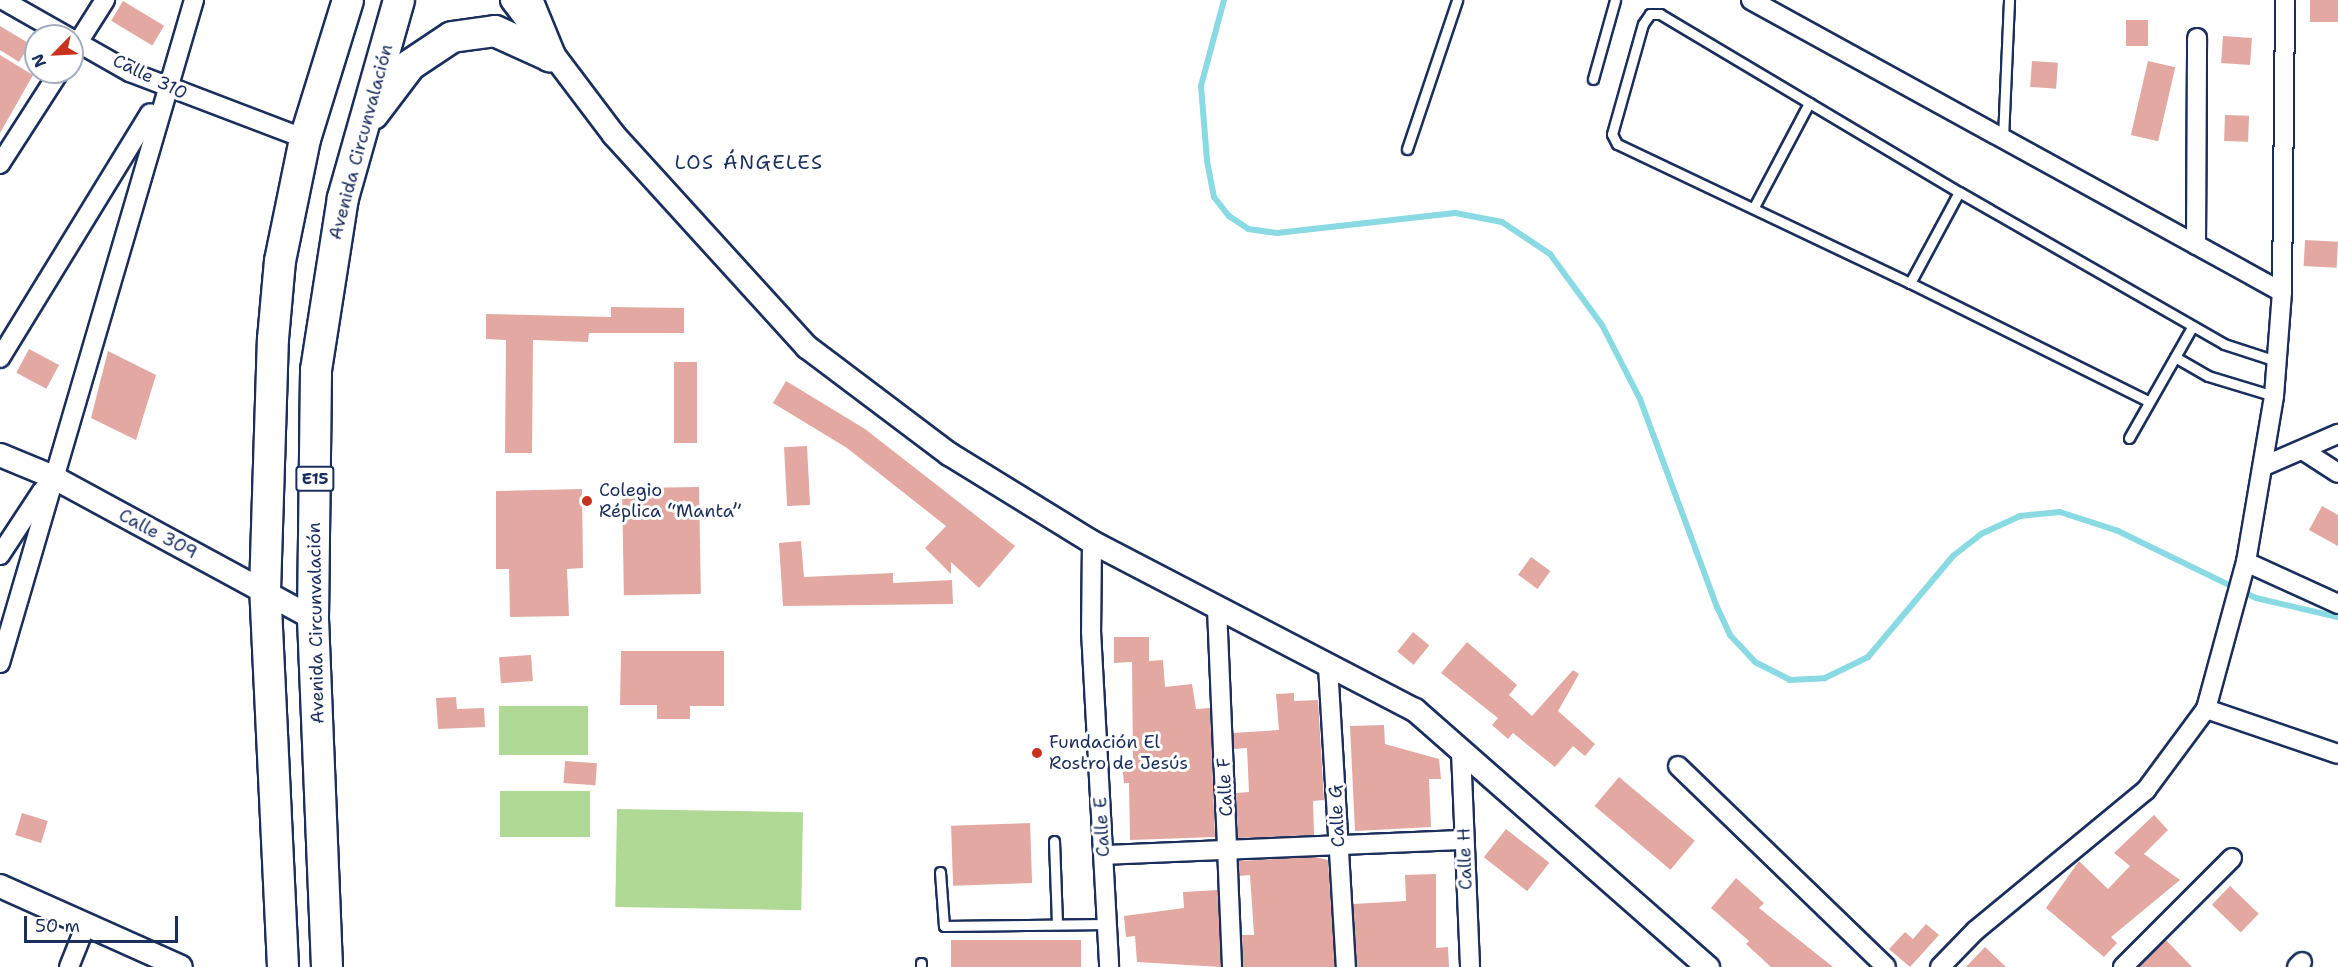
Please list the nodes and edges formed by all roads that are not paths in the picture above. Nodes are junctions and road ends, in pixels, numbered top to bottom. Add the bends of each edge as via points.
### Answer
1 (3, 0) edge
2 (105, 0) edge
3 (194, 0) edge
4 (348, 0) edge
5 (399, 0) edge
6 (512, 0) edge
7 (527, 0) edge
8 (1457, 0) edge
9 (1615, 0) edge
10 (1751, 0) edge
11 (2009, 0) edge
12 (2285, 0) edge
13 (41, 24) edge
14 (84, 33) edge
15 (2197, 38) dead end
16 (84, 50) edge
17 (550, 56) junction
18 (1593, 79) dead end
19 (51, 84) edge
20 (164, 87) junction
21 (1809, 103) junction
22 (362, 128) junction
23 (2003, 138) junction
24 (305, 139) junction
25 (1407, 149) dead end
26 (0, 164) edge
27 (1959, 192) junction
28 (1754, 207) junction
29 (2196, 245) junction
30 (1910, 283) junction
31 (2282, 292) junction
32 (2192, 327) junction
33 (2175, 357) junction
34 (0, 358) edge
35 (2276, 361) junction
36 (2274, 396) junction
37 (2148, 401) junction
38 (2338, 434) edge
39 (2129, 438) dead end
40 (2304, 451) junction
41 (0, 455) edge
42 (2264, 466) junction
43 (2338, 473) edge
44 (51, 476) junction
45 (1092, 542) junction
46 (0, 555) edge
47 (2246, 562) junction
48 (265, 591) junction
49 (2338, 604) edge
50 (1217, 608) junction
51 (313, 618) junction
52 (0, 663) edge
53 (1329, 666) junction
54 (2206, 709) junction
55 (1461, 751) junction
56 (2338, 754) edge
57 (1678, 766) dead end
58 (1464, 840) junction
59 (1054, 841) dead end
60 (1339, 845) junction
61 (1228, 850) junction
62 (1104, 855) junction
63 (2232, 858) dead end
64 (940, 872) dead end
65 (0, 886) edge
66 (1057, 924) junction
67 (1107, 924) junction
68 (85, 927) junction
69 (69, 967) edge
70 (181, 967) edge
71 (283, 967) edge
72 (327, 967) edge
73 (1109, 967) edge
74 (1232, 967) edge
75 (1346, 967) edge
76 (1470, 967) edge
77 (1708, 967) edge
78 (1886, 967) edge
79 (1940, 967) edge
80 (2123, 967) edge

1 - 13 street, Calle 310
2 - 14 street
3 - 20 street
4 - 24 highway
5 - 22 highway, Avenida Circunvalación / E15
6 - 17 street
7 - 17 highway
8 - 25 lane
9 - 18 lane
10 - 23 street
11 - 23 lane
12 - 31 street
15 - 29 street
16 - 20 street, Calle 310
17 - 22 highway via 495,31 452,37 410,65
17 - 45 street via 740,278 807,347 949,454
19 - 26 street
20 - 24 street, Calle 310
20 - 34 street
20 - 44 street
21 - 27 lane
21 - 28 lane
21 - 28 lane via 1660,14 1650,14 1643,24 1612,134 1617,144
22 - 51 highway, Avenida Circunvalación / E15 via 324,293 316,370
23 - 29 street
24 - 48 highway via 280,261 273,339
27 - 30 lane
27 - 32 lane
28 - 30 lane
29 - 31 street
30 - 37 lane
31 - 35 street
32 - 33 lane
32 - 35 lane via 2250,357
33 - 36 lane via 2208,376
33 - 37 lane
35 - 36 street
36 - 42 street
37 - 39 lane
38 - 40 street
40 - 42 street
40 - 43 street
41 - 44 street, Calle 309
42 - 47 street
44 - 46 street
44 - 48 street, Calle 309
44 - 52 street
45 - 50 street
45 - 62 street, Calle E via 1091,631
47 - 49 street
47 - 54 street
48 - 51 street, Calle 309
48 - 71 highway
50 - 53 street
50 - 61 street, Calle F
51 - 72 highway, Avenida Circunvalación / E15
53 - 55 street via 1415,710
53 - 60 street, Calle G
54 - 56 street
54 - 79 street via 2146,790 1975,931
55 - 58 street, Calle H
55 - 77 street
57 - 78 street
58 - 60 street
58 - 76 street, Calle H
59 - 66 lane
60 - 61 street
60 - 75 street, Calle G
61 - 62 street
61 - 74 street, Calle F
62 - 67 street, Calle E
63 - 80 street
64 - 66 lane via 944,926
65 - 68 street
66 - 67 lane
67 - 73 street, Calle E
68 - 69 street
68 - 70 street

